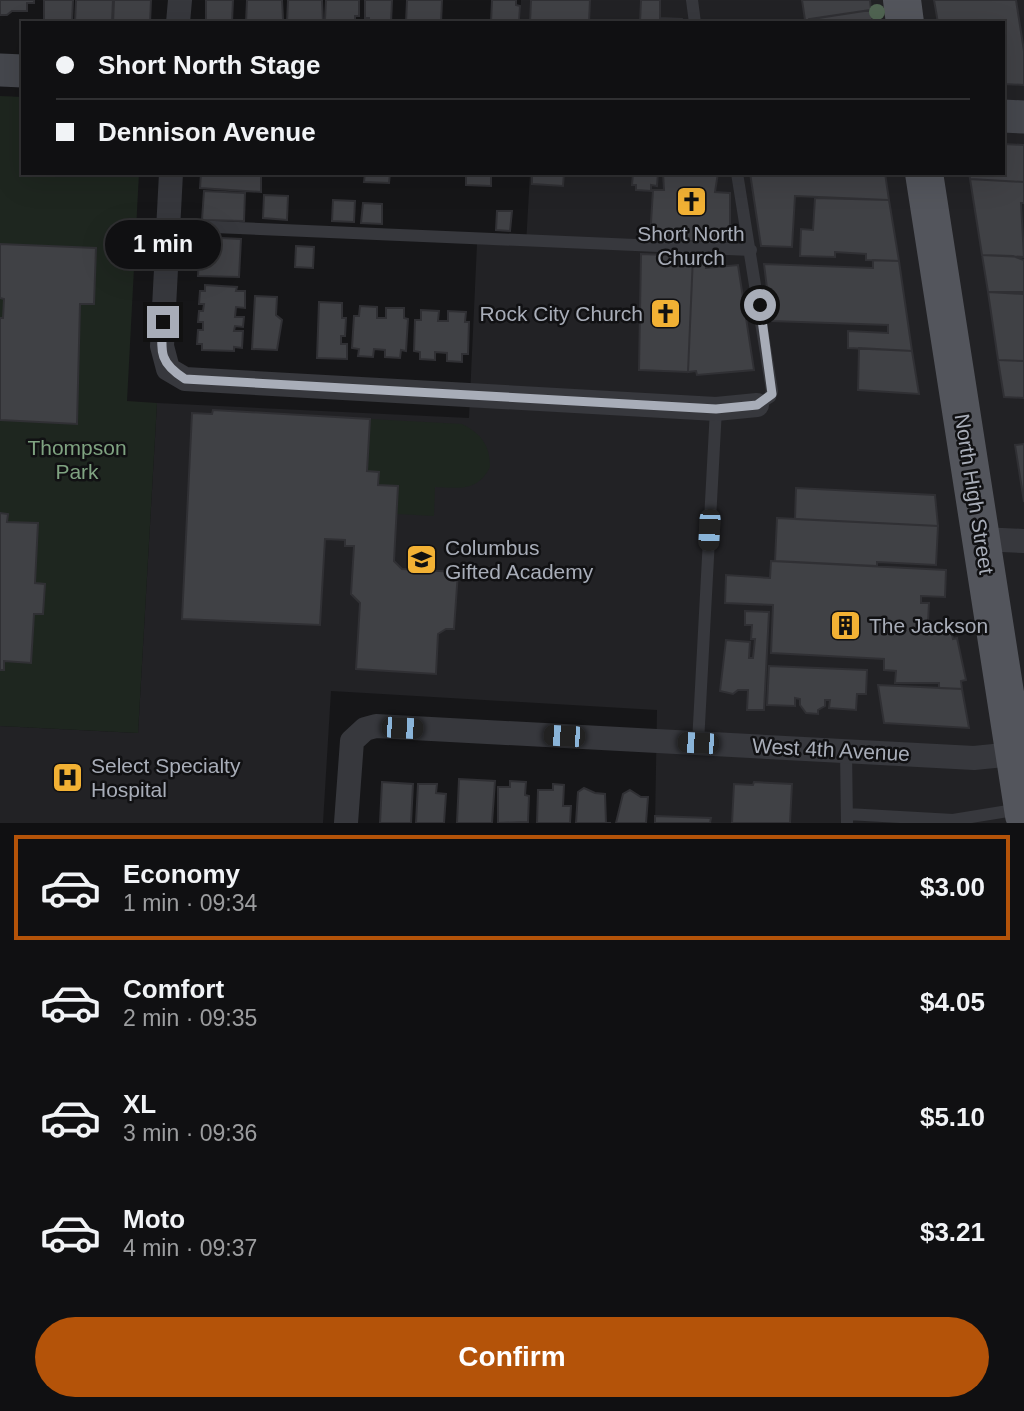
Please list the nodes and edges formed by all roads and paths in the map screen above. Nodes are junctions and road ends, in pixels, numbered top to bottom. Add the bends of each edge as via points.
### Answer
1 (180, 0) edge
2 (692, 0) edge
3 (902, 0) edge
4 (178, 21) edge
5 (695, 21) edge
6 (905, 21) edge
7 (0, 70) edge
8 (21, 71) edge
9 (1005, 116) edge
10 (1024, 117) edge
11 (171, 175) edge
12 (737, 175) edge
13 (925, 175) edge
14 (168, 225) junction
15 (751, 250) junction
16 (757, 405) joint
17 (716, 409) junction
18 (981, 539) junction
19 (1024, 541) edge
20 (698, 743) junction
21 (846, 751) junction
22 (1014, 754) junction
23 (1023, 811) edge
24 (847, 819) edge
25 (346, 823) edge

1 - 4 street
2 - 5 lane
3 - 6 main road
7 - 8 main road
9 - 10 main road
11 - 14 street
12 - 15 lane
13 - 18 main road, North High Street
14 - 15 lane
14 - 17 street via 162,346 168,369 185,379
15 - 16 lane via 772,391
16 - 17 street
17 - 20 lane
18 - 19 street
18 - 22 main road, North High Street
20 - 21 street, West 4th Avenue
20 - 25 street, West 4th Avenue via 376,726 356,735 349,748
21 - 22 street, West 4th Avenue via 974,758
21 - 24 lane
22 - 23 main road, North High Street
23 - 24 lane via 953,820

